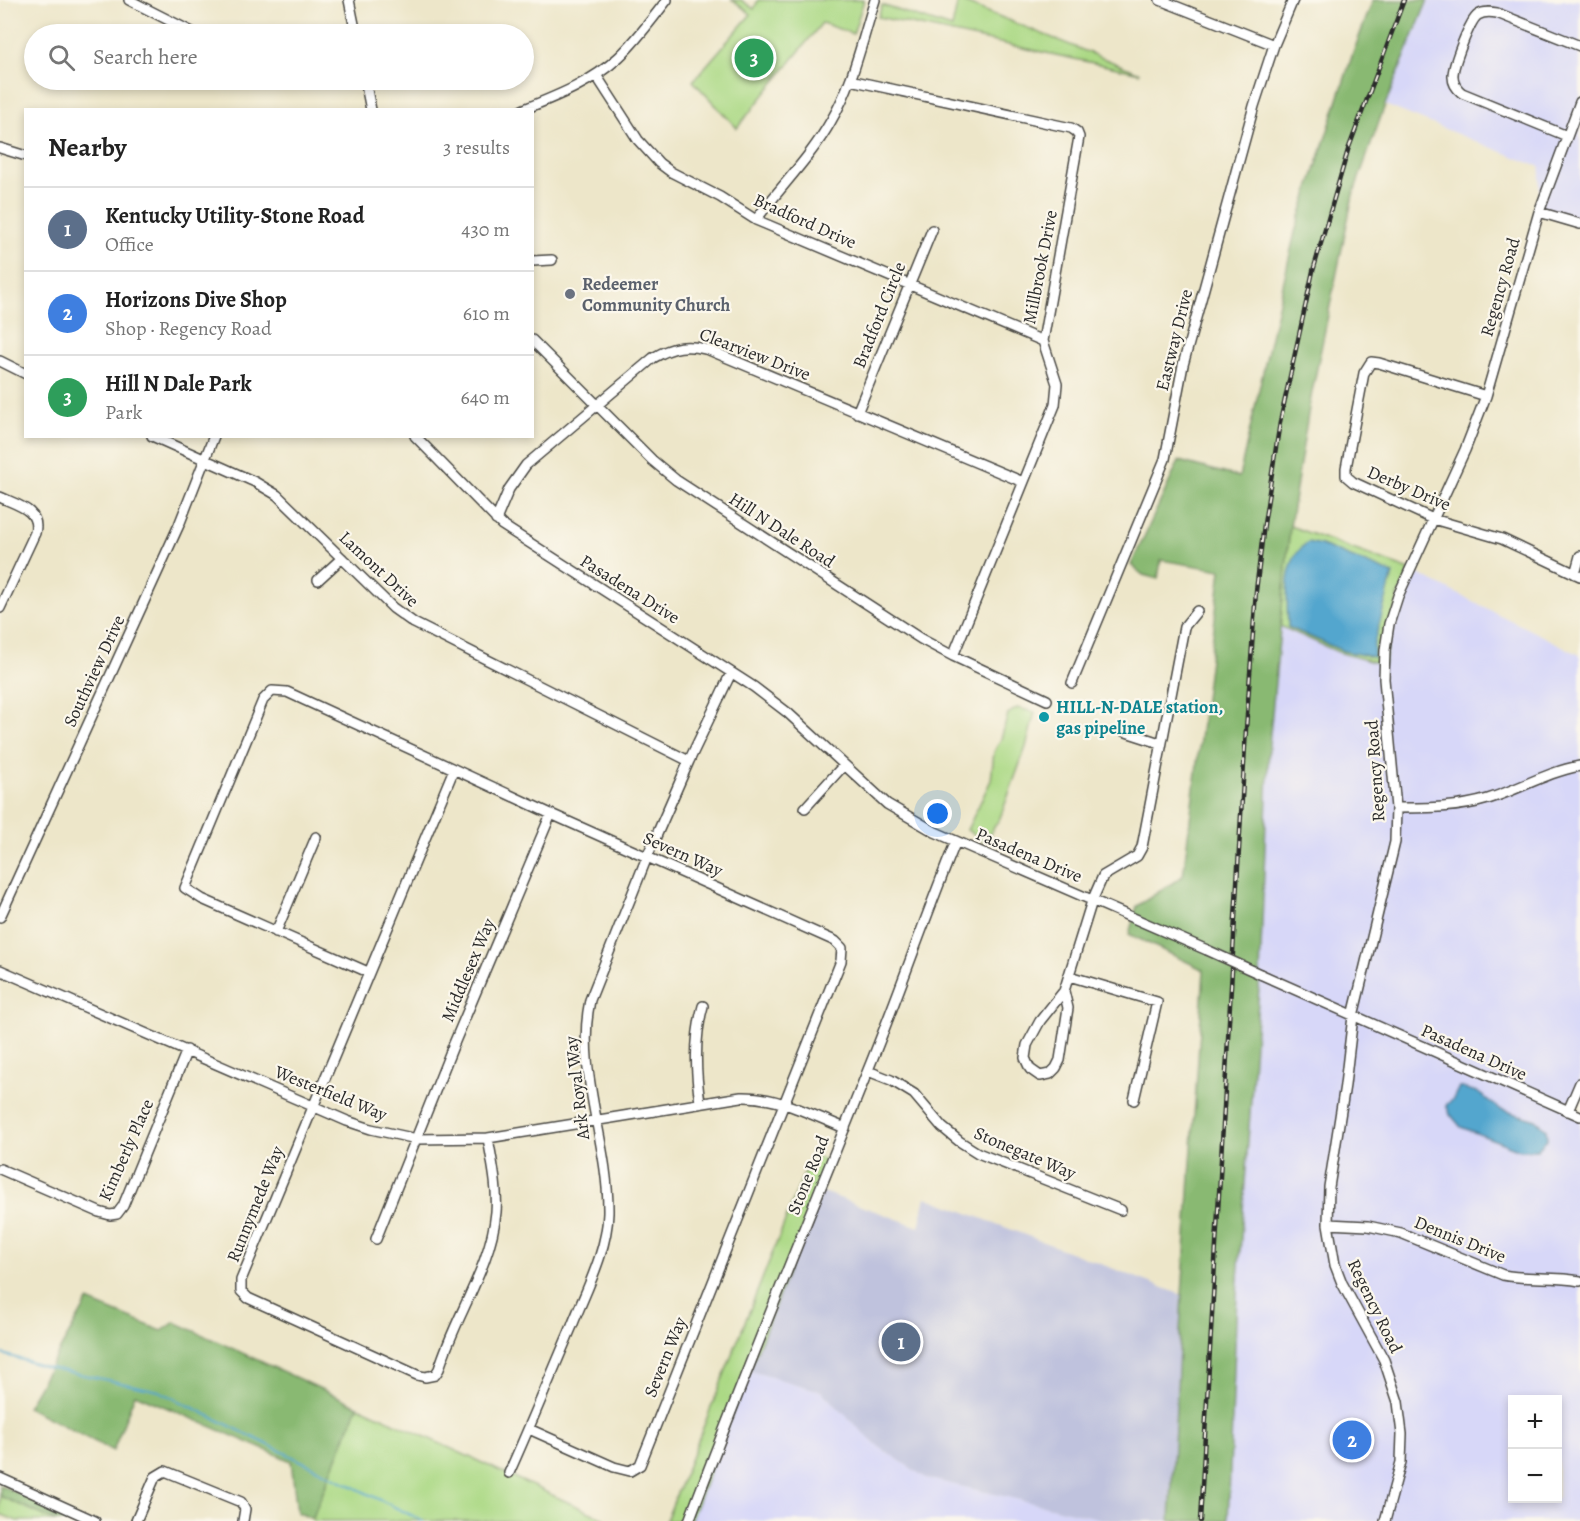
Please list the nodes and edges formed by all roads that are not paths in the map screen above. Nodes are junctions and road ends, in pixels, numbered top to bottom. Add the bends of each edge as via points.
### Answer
1 (129, 0) edge
2 (349, 0) edge
3 (667, 0) edge
4 (875, 0) edge
5 (1160, 0) edge
6 (1293, 0) edge
7 (176, 24) edge
8 (354, 24) edge
9 (1274, 45) junction
10 (1580, 46) edge
11 (596, 75) junction
12 (850, 80) junction
13 (367, 90) edge
14 (1580, 102) edge
15 (371, 108) edge
16 (527, 108) edge
17 (1567, 136) junction
18 (0, 148) edge
19 (24, 155) edge
20 (1539, 212) junction
21 (756, 220) junction
22 (1580, 224) edge
23 (932, 231) dead end
24 (552, 260) dead end
25 (534, 261) edge
26 (909, 284) junction
27 (1043, 341) junction
28 (534, 342) edge
29 (0, 362) edge
30 (24, 373) edge
31 (1486, 396) junction
32 (596, 406) junction
33 (857, 413) junction
34 (156, 438) edge
35 (213, 438) edge
36 (417, 438) edge
37 (206, 460) junction
38 (1023, 482) junction
39 (0, 497) edge
40 (1433, 519) junction
41 (496, 520) junction
42 (1580, 556) edge
43 (342, 558) junction
44 (1577, 575) edge
45 (318, 580) dead end
46 (0, 608) edge
47 (1197, 611) dead end
48 (953, 656) junction
49 (731, 673) junction
50 (1072, 683) dead end
51 (1047, 700) dead end
52 (1123, 730) dead end
53 (1160, 743) junction
54 (689, 761) junction
55 (844, 765) junction
56 (1580, 766) edge
57 (453, 769) junction
58 (805, 808) dead end
59 (1396, 808) junction
60 (551, 814) junction
61 (316, 837) dead end
62 (956, 841) junction
63 (647, 857) junction
64 (1092, 901) junction
65 (0, 917) edge
66 (276, 932) junction
67 (0, 970) edge
68 (368, 972) junction
69 (1069, 976) junction
70 (1064, 991) junction
71 (703, 1006) dead end
72 (1353, 1016) junction
73 (187, 1050) junction
74 (868, 1071) junction
75 (1580, 1083) edge
76 (1134, 1100) dead end
77 (700, 1102) junction
78 (784, 1104) junction
79 (313, 1106) junction
80 (1568, 1111) junction
81 (1580, 1116) edge
82 (596, 1120) junction
83 (845, 1128) junction
84 (488, 1138) junction
85 (417, 1139) junction
86 (0, 1169) edge
87 (1121, 1210) dead end
88 (1328, 1224) junction
89 (376, 1239) dead end
90 (1580, 1281) edge
91 (529, 1429) junction
92 (509, 1473) dead end
93 (0, 1478) edge
94 (95, 1521) edge
95 (136, 1521) edge
96 (243, 1521) edge
97 (689, 1521) edge
98 (1385, 1521) edge

1 - 7 street
2 - 8 street
3 - 11 street via 624,52
4 - 12 street
5 - 9 street
6 - 9 street, Eastway Drive
9 - 50 street, Eastway Drive via 1189,339 1165,459
10 - 17 street via 1497,13 1483,13 1472,23 1453,71 1454,83 1462,93
11 - 16 street
11 - 21 street, Bradford Drive via 638,140 659,163
12 - 21 street via 822,136
12 - 27 street, Millbrook Drive via 1077,132 1080,143
13 - 15 street
14 - 17 street, Regency Road
17 - 20 street, Regency Road
18 - 19 street
20 - 22 street
20 - 31 street, Regency Road
21 - 26 street, Bradford Drive
23 - 26 street, Bradford Circle
24 - 25 street
26 - 27 street, Bradford Drive
26 - 33 street, Bradford Circle
27 - 38 street, Millbrook Drive via 1057,393
28 - 32 street, Hill N Dale Road
29 - 30 street
31 - 40 street, Regency Road
31 - 40 street, Derby Drive via 1379,363 1371,362 1366,368 1346,476
32 - 33 street, Clearview Drive via 653,358 666,350 687,346 709,350
32 - 41 street, Clearview Drive via 526,465 503,499
32 - 48 street, Hill N Dale Road via 676,480 897,624
33 - 38 street, Clearview Drive
34 - 37 street, Lamont Drive
35 - 37 street, Southview Drive
36 - 41 street, Pasadena Drive
37 - 43 street, Lamont Drive via 277,495
37 - 65 street, Southview Drive
38 - 48 street, Millbrook Drive
39 - 46 street via 28,510 36,523
40 - 44 street, Derby Drive via 1502,539
40 - 59 street, Regency Road via 1395,603 1385,650 1384,679
41 - 49 street, Pasadena Drive
42 - 44 street
43 - 45 street
43 - 54 street, Lamont Drive via 414,623
47 - 53 street via 1184,627
48 - 51 street, Hill N Dale Road
49 - 54 street, Ark Royal Way
49 - 55 street, Pasadena Drive via 782,708
52 - 53 street
53 - 64 street via 1142,847 1137,856 1103,876
54 - 63 street, Ark Royal Way
55 - 58 street
55 - 62 street, Pasadena Drive via 897,811
56 - 59 street via 1478,801
57 - 60 street, Severn Way
57 - 66 street, Severn Way via 287,692 267,694 185,888
57 - 68 street, Runnymede Way
59 - 72 street, Regency Road via 1395,842
60 - 63 street, Severn Way
60 - 85 street, Middlesex Way
61 - 66 street
62 - 64 street, Pasadena Drive
62 - 74 street, Stone Road
63 - 78 street, Severn Way via 835,940 842,948 841,961
63 - 82 street, Ark Royal Way via 600,973 586,1019
64 - 69 street
64 - 72 street, Pasadena Drive, bridge
66 - 68 street, Severn Way
67 - 73 street, Westerfield Way
68 - 79 street, Runnymede Way
69 - 70 street
69 - 76 street via 1157,1002
70 - 70 street via 1068,1008 1059,1060 1050,1074 1040,1076 1024,1058 1027,1045
71 - 77 street via 696,1042
72 - 80 street, Pasadena Drive
72 - 88 street, Regency Road via 1329,1187
73 - 79 street, Westerfield Way
73 - 86 street, Kimberly Place via 117,1214 99,1212
74 - 83 street, Stone Road
74 - 87 street, Stonegate Way via 914,1094 942,1127 978,1153
75 - 80 street
77 - 78 street, Westerfield Way via 749,1097
77 - 82 street, Westerfield Way
78 - 83 street, Westerfield Way
78 - 91 street, Severn Way via 640,1464 630,1470 614,1467
79 - 84 street, Runnymede Way via 241,1280 241,1291 248,1298 425,1377 435,1375 439,1369 490,1242 497,1202
79 - 85 street, Westerfield Way via 371,1129
80 - 81 street, Pasadena Drive
82 - 84 street, Westerfield Way
82 - 91 street, Ark Royal Way via 608,1204 604,1239
83 - 97 street, Stone Road
84 - 85 street, Westerfield Way
85 - 89 street, Middlesex Way
88 - 90 street, Dennis Drive via 1401,1233 1516,1278
88 - 98 street, Regency Road via 1342,1283 1384,1360 1398,1402 1401,1462
91 - 92 street, Ark Royal Way
93 - 94 street
95 - 96 street via 154,1477 165,1471 241,1502 245,1509

